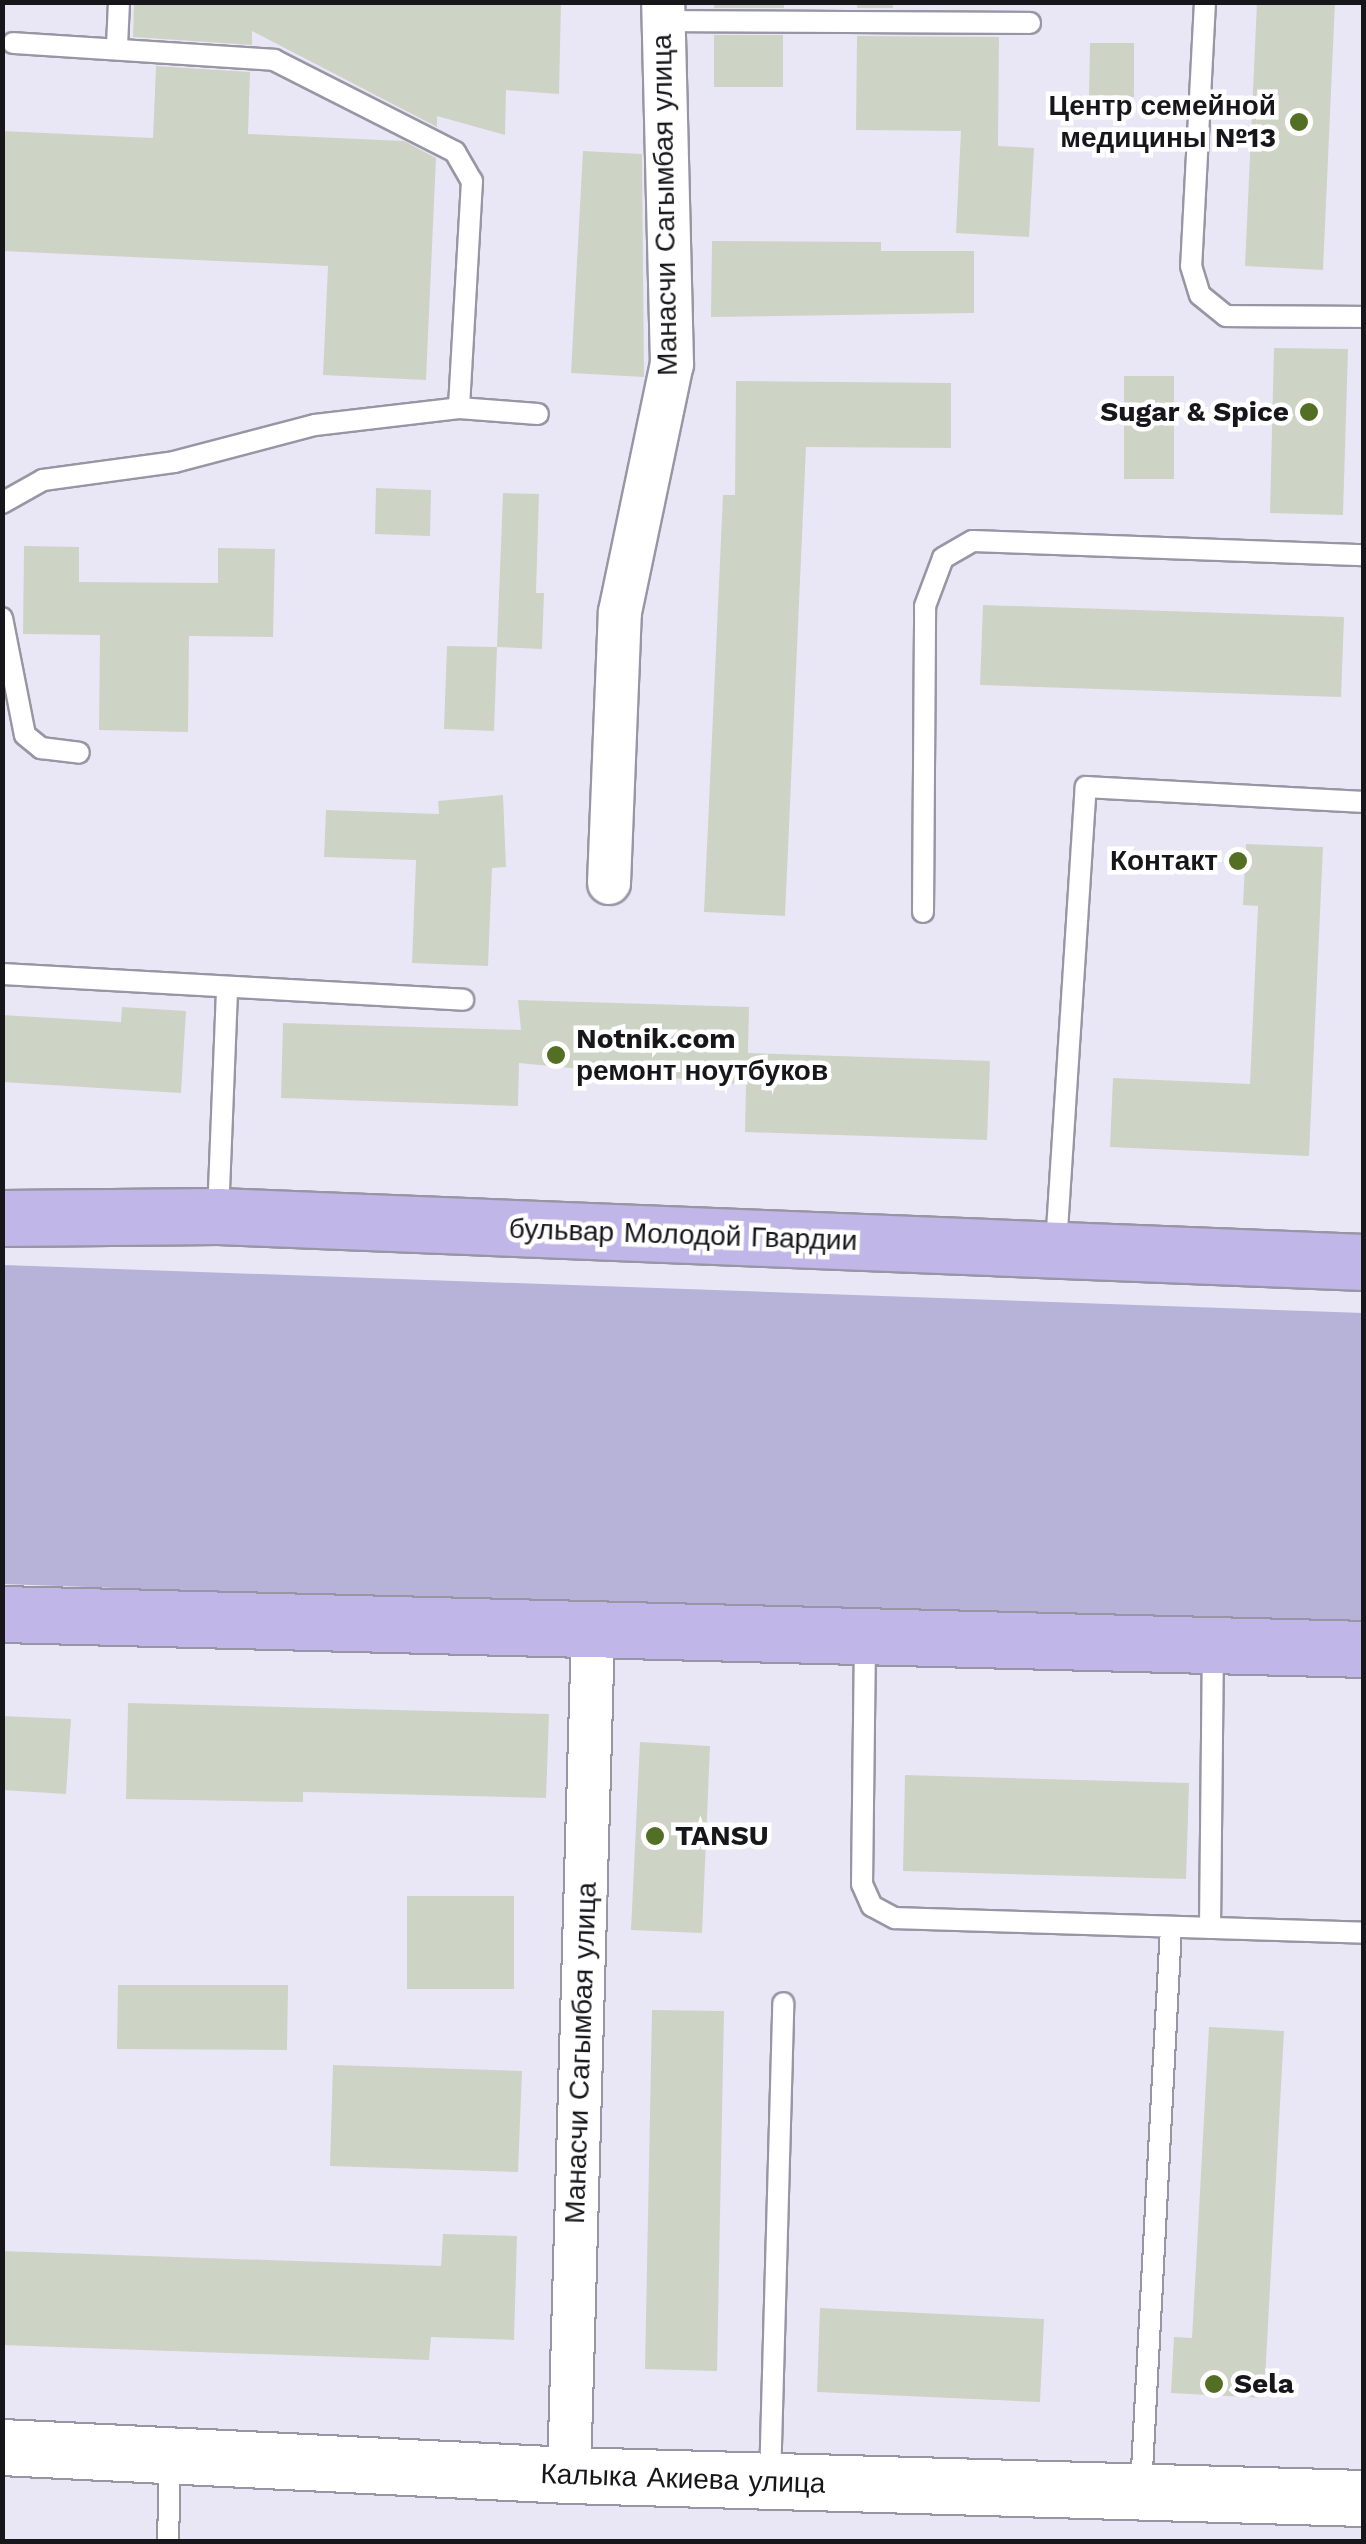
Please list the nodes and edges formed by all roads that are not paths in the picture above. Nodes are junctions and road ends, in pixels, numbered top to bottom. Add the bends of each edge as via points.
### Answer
1 (119, 2) edge
2 (1205, 2) edge
3 (663, 12) edge
4 (1030, 23) dead end
5 (14, 43) dead end
6 (117, 46) junction
7 (1364, 317) edge
8 (458, 408) junction
9 (538, 414) dead end
10 (2, 503) edge
11 (1364, 555) edge
12 (2, 618) edge
13 (79, 753) dead end
14 (1364, 802) edge
15 (609, 883) dead end
16 (923, 912) dead end
17 (2, 974) edge
18 (227, 987) junction
19 (463, 1000) dead end
20 (218, 1216) junction
21 (2, 1218) edge
22 (1056, 1250) junction
23 (1364, 1262) edge
24 (2, 1614) edge
25 (593, 1630) junction
26 (865, 1633) junction
27 (1213, 1644) junction
28 (1364, 1649) edge
29 (1171, 1927) junction
30 (1210, 1928) junction
31 (1364, 1933) edge
32 (783, 2003) dead end
33 (2, 2448) edge
34 (170, 2458) junction
35 (569, 2475) junction
36 (770, 2481) junction
37 (1141, 2495) junction
38 (1364, 2498) edge
39 (168, 2542) edge

1 - 6 lane
2 - 7 lane via 1191,266 1200,295 1226,316
3 - 4 lane
3 - 15 street, Манасчи Сагымбая улица via 672,364 620,612
5 - 6 lane
6 - 8 lane via 274,60 455,152 472,181
8 - 9 lane
8 - 10 lane via 316,425 174,462 43,480
11 - 16 lane via 974,541 943,558 925,606
12 - 13 lane via 24,735 41,748
14 - 22 lane via 1086,787
17 - 18 lane
18 - 19 lane
18 - 20 lane
20 - 21 main road, бульвар Молодой Гвардии
20 - 22 main road, бульвар Молодой Гвардии
22 - 23 main road, бульвар Молодой Гвардии
24 - 25 main road
25 - 26 main road
25 - 35 street, Манасчи Сагымбая улица
26 - 27 main road
26 - 29 lane via 862,1884 872,1906 896,1918
27 - 28 main road
27 - 30 lane
29 - 30 lane
29 - 37 lane
30 - 31 lane
32 - 36 lane
33 - 34 street, Калыка Акиева улица
34 - 35 street, Калыка Акиева улица
34 - 39 lane
35 - 36 street, Калыка Акиева улица
36 - 37 street, Калыка Акиева улица
37 - 38 street, Калыка Акиева улица

